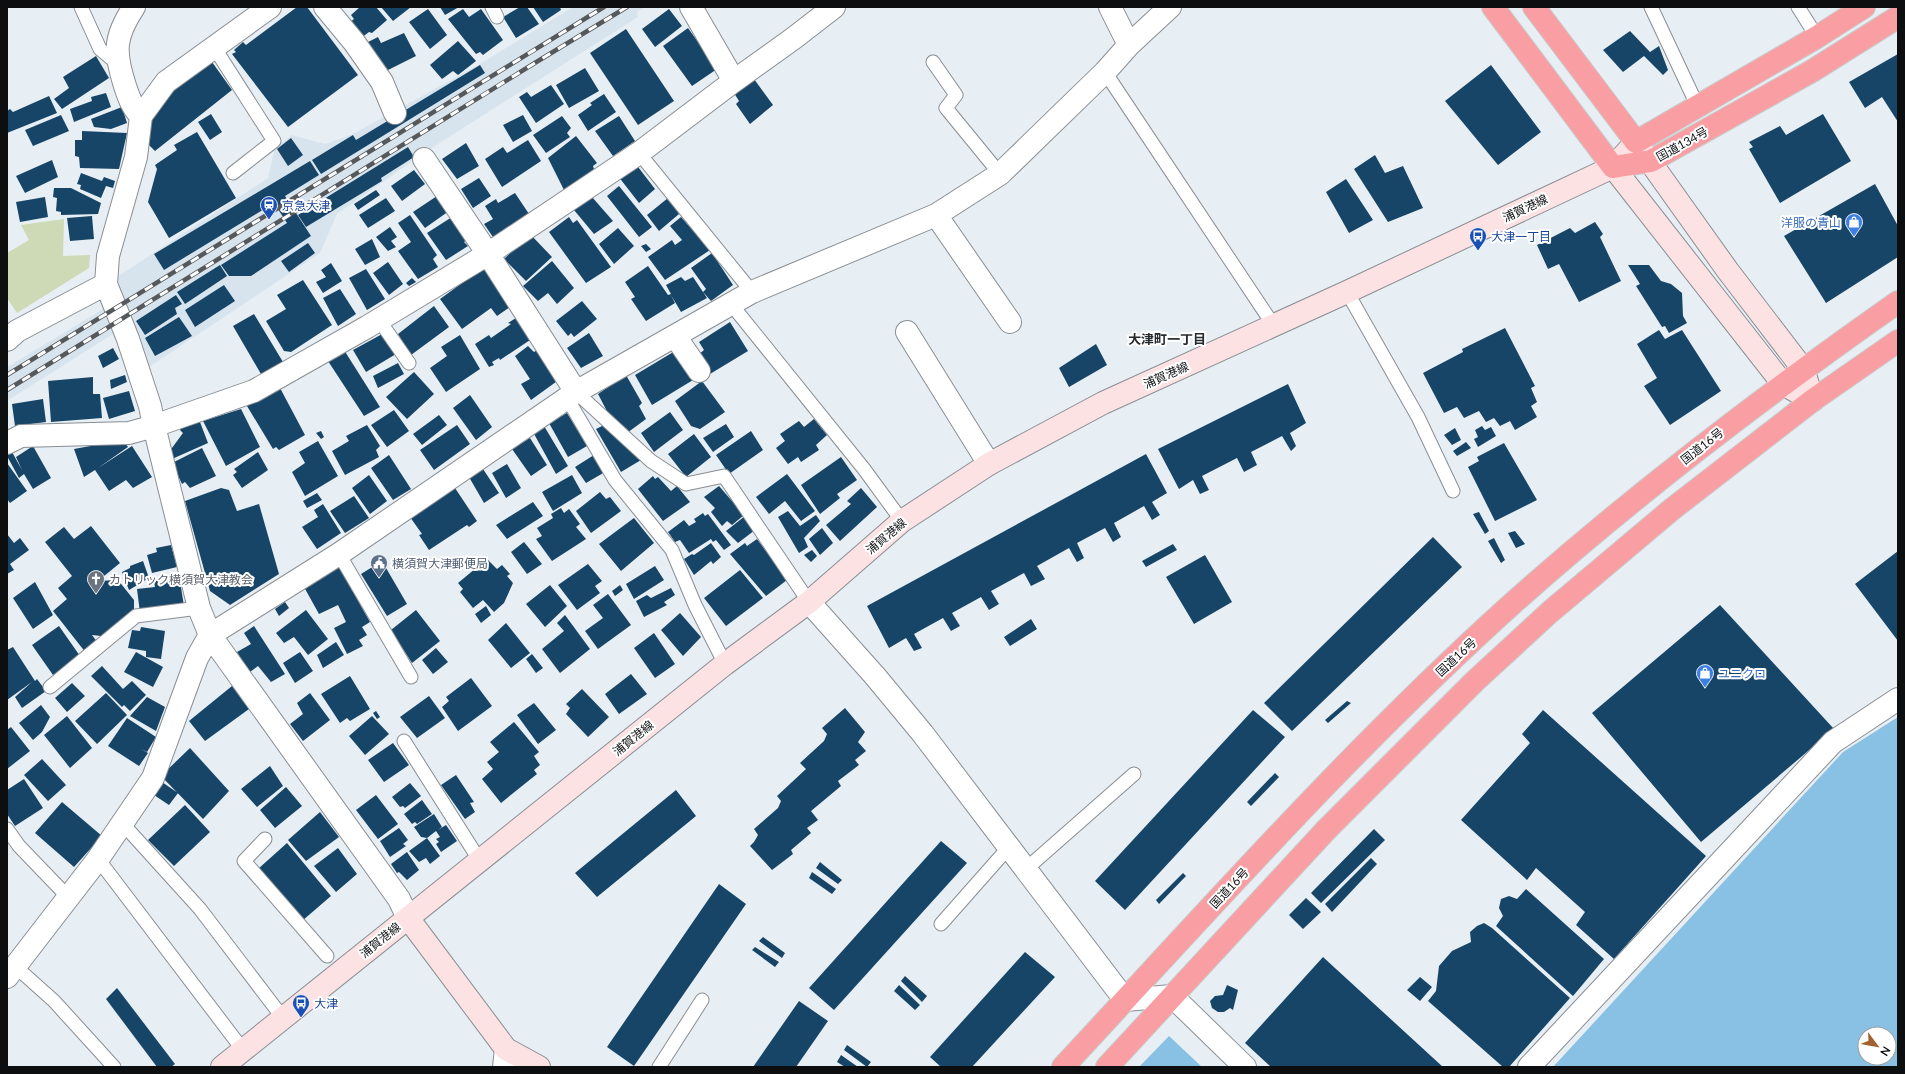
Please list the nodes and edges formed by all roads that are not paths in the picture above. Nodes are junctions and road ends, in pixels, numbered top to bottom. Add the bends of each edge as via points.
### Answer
1 (81, 7) edge
2 (134, 7) edge
3 (270, 7) edge
4 (325, 7) edge
5 (691, 7) edge
6 (834, 7) edge
7 (1110, 7) edge
8 (1170, 7) edge
9 (1493, 7) edge
10 (1534, 7) edge
11 (1651, 7) edge
12 (1798, 7) edge
13 (1864, 7) edge
14 (1898, 17) edge
15 (1817, 37) junction
16 (1129, 45) junction
17 (214, 47) junction
18 (933, 62) dead end
19 (118, 64) junction
20 (1105, 72) junction
21 (734, 81) junction
22 (1698, 106) junction
23 (395, 113) dead end
24 (141, 116) junction
25 (1636, 142) junction
26 (639, 153) junction
27 (424, 159) dead end
28 (1651, 161) junction
29 (1613, 167) junction
30 (232, 173) dead end
31 (1000, 174) junction
32 (936, 215) junction
33 (488, 254) junction
34 (106, 284) junction
35 (752, 292) junction
36 (1348, 292) junction
37 (1898, 302) edge
38 (731, 304) junction
39 (379, 320) junction
40 (1010, 322) dead end
41 (1274, 326) junction
42 (907, 332) dead end
43 (675, 336) junction
44 (7, 340) edge
45 (1898, 341) edge
46 (409, 363) dead end
47 (1803, 369) junction
48 (699, 371) dead end
49 (1783, 384) junction
50 (572, 395) junction
51 (1813, 400) junction
52 (154, 426) junction
53 (7, 443) edge
54 (990, 464) junction
55 (1453, 491) dead end
56 (902, 521) junction
57 (339, 554) junction
58 (809, 602) junction
59 (199, 608) junction
60 (210, 635) junction
61 (725, 664) junction
62 (410, 678) dead end
63 (50, 687) dead end
64 (1898, 699) edge
65 (404, 741) dead end
66 (1134, 774) dead end
67 (123, 824) junction
68 (7, 829) edge
69 (265, 839) dead end
70 (1009, 847) junction
71 (98, 859) junction
72 (480, 860) junction
73 (1026, 869) junction
74 (69, 898) junction
75 (408, 918) junction
76 (941, 924) dead end
77 (327, 956) dead end
78 (11, 972) edge
79 (1172, 996) junction
80 (702, 1000) dead end
81 (1125, 1000) junction
82 (283, 1018) junction
83 (243, 1050) junction
84 (505, 1058) edge
85 (114, 1067) edge
86 (222, 1067) edge
87 (538, 1067) edge
88 (659, 1067) edge
89 (1063, 1067) edge
90 (1107, 1067) edge
91 (1245, 1067) edge
92 (1529, 1067) edge

1 - 19 lane via 100,49
2 - 19 street via 117,42
3 - 17 street
4 - 23 street via 382,82
5 - 21 street
6 - 21 street
7 - 16 street
8 - 16 street
9 - 29 highway
10 - 25 highway
11 - 22 lane
12 - 15 lane
13 - 15 highway, 国道134号
14 - 28 highway, 国道134号 via 1812,71
15 - 22 highway, 国道134号
16 - 20 street
17 - 24 street via 166,82
17 - 30 lane via 274,141
18 - 31 lane via 956,96 946,108
19 - 24 street via 133,108
20 - 31 street
20 - 41 lane
21 - 26 street
22 - 25 highway, 国道134号
24 - 34 street via 136,157 108,256
25 - 28 main road
25 - 29 main road, 浦賀港線
26 - 33 street
26 - 35 lane
27 - 33 street
28 - 29 highway, 国道134号
28 - 47 main road via 1728,271
29 - 36 main road, 浦賀港線
29 - 49 main road
31 - 32 street
32 - 35 street
32 - 40 street
33 - 39 street
33 - 50 street
34 - 44 street via 17,331
34 - 52 street via 128,339
35 - 38 street
36 - 41 main road, 浦賀港線
36 - 55 lane via 1418,417
37 - 47 highway, 国道16号
38 - 43 street
38 - 56 lane
39 - 46 lane
39 - 52 street via 254,391
41 - 54 main road, 浦賀港線 via 1104,403
42 - 54 street
43 - 48 street
43 - 50 street
45 - 51 highway
47 - 49 highway, 国道16号
47 - 51 main road
49 - 51 main road
49 - 81 highway, 国道16号 via 1619,513 1516,600 1469,644 1319,792
50 - 57 street
50 - 58 lane via 651,461 686,484 724,476
50 - 61 lane via 614,480 672,550 695,605
51 - 79 highway via 1635,540 1474,681 1364,790
52 - 53 street via 129,433 21,436
52 - 59 street
54 - 56 main road, 浦賀港線
56 - 58 main road, 浦賀港線
57 - 60 street
57 - 62 lane
58 - 61 main road, 浦賀港線
58 - 70 street via 908,715
59 - 60 street
59 - 63 lane via 136,616
60 - 67 street via 197,658 153,778
60 - 75 street via 399,899
61 - 72 main road, 浦賀港線
64 - 92 street via 1833,742
65 - 72 lane
66 - 73 lane
67 - 71 street
67 - 82 lane via 200,909
68 - 74 lane via 19,846
69 - 77 lane via 244,861
70 - 73 street
70 - 76 lane
71 - 74 street
71 - 83 lane
72 - 75 main road, 浦賀港線
73 - 81 street
74 - 78 street
75 - 82 main road, 浦賀港線
75 - 84 main road
78 - 85 lane via 54,1001
79 - 81 street
79 - 90 highway
79 - 91 street
80 - 88 lane
81 - 89 highway, 国道16号
82 - 83 main road, 浦賀港線
83 - 86 main road, 浦賀港線
84 - 87 main road

